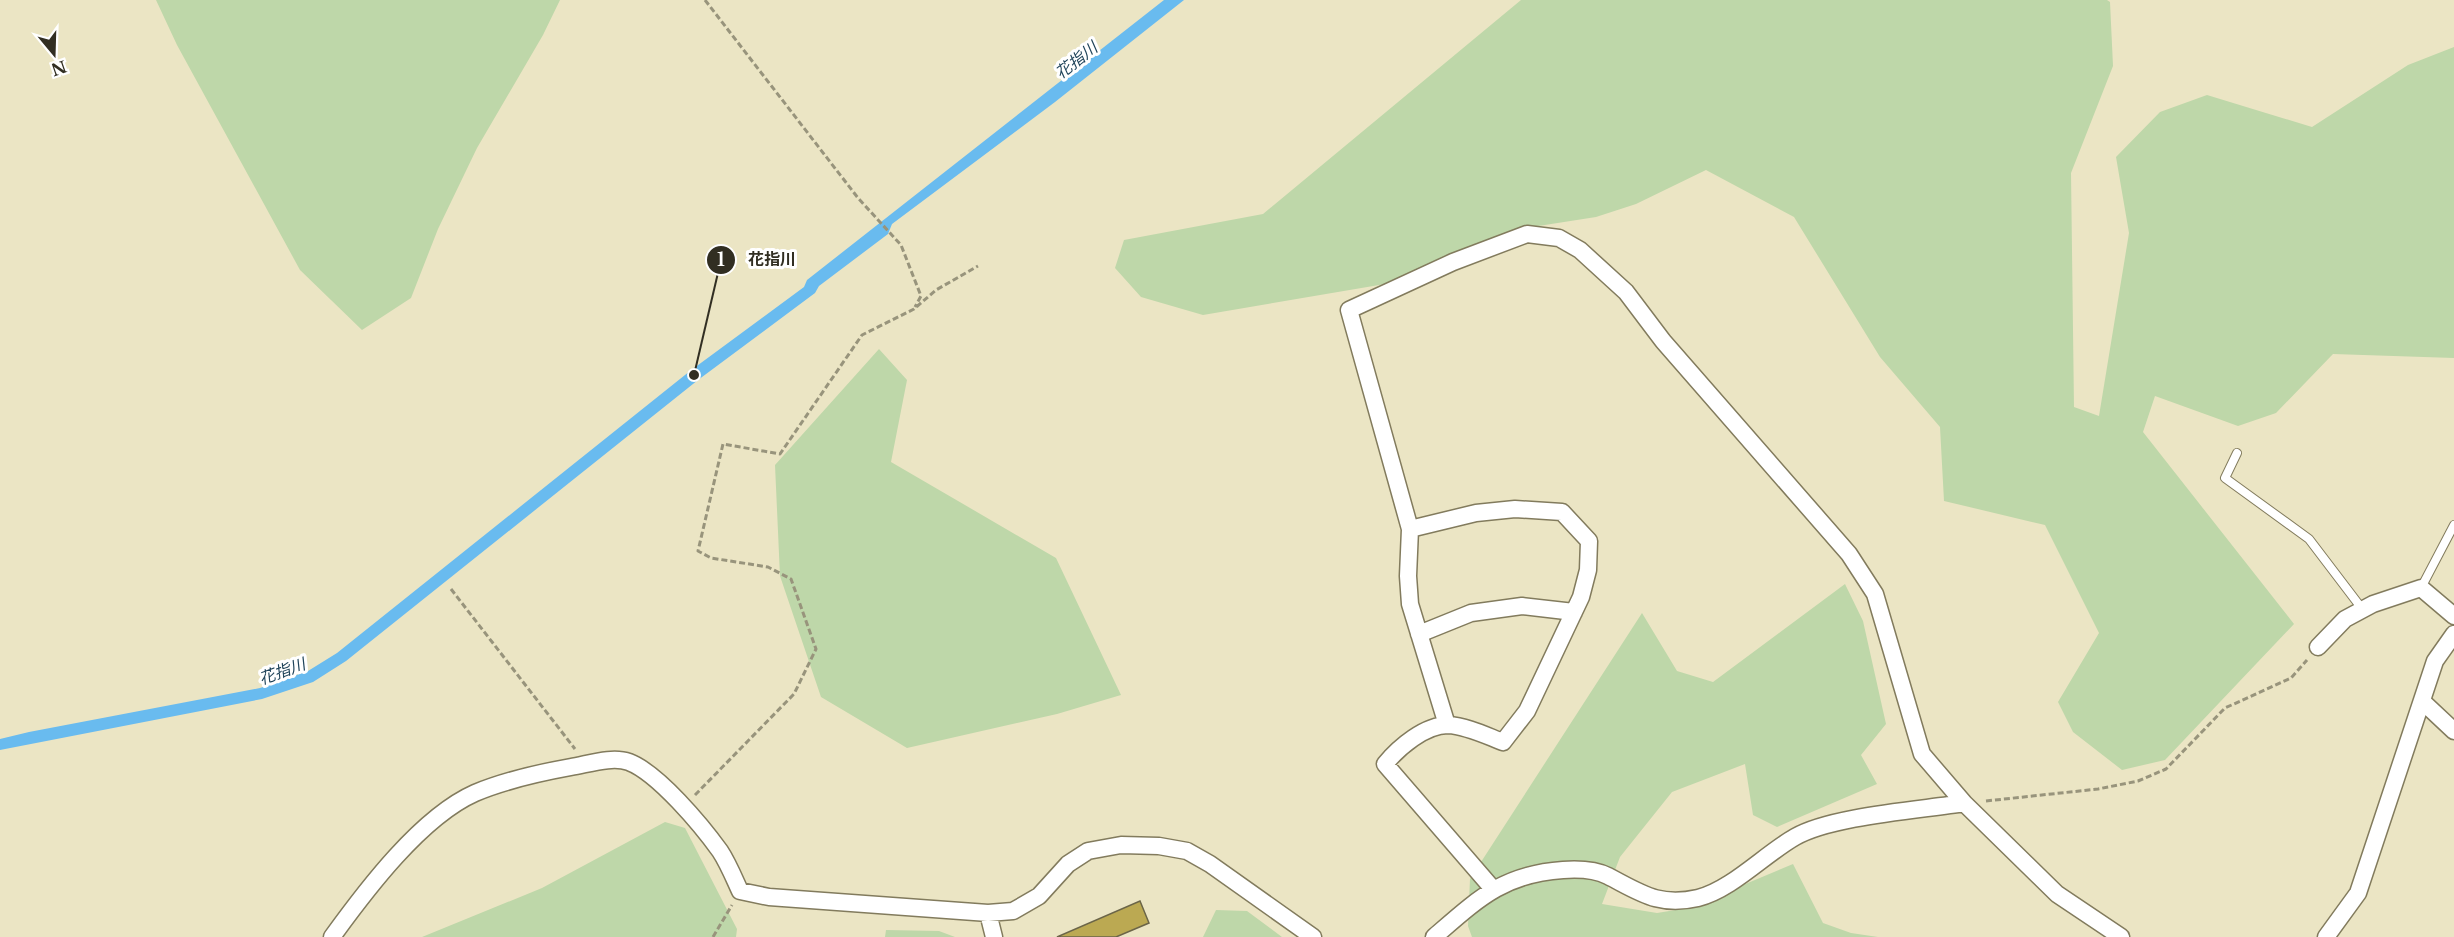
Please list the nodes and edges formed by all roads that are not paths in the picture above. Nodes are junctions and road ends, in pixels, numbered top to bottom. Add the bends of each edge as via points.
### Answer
1 (2237, 453) dead end
2 (2454, 525) edge
3 (1410, 529) junction
4 (2421, 588) junction
5 (2363, 610) junction
6 (1574, 612) junction
7 (2454, 616) edge
8 (1419, 634) junction
9 (2454, 634) edge
10 (2318, 647) road end
11 (2422, 701) junction
12 (1447, 725) junction
13 (2454, 731) edge
14 (1964, 803) junction
15 (1493, 889) junction
16 (988, 913) junction
17 (332, 937) edge
18 (994, 937) edge
19 (1313, 937) edge
20 (1434, 937) edge
21 (2121, 937) edge
22 (2326, 937) edge

1 - 5 lane via 2225,478 2309,539
2 - 4 lane
3 - 6 street via 1476,513 1515,509 1562,512 1589,541 1588,570
3 - 8 street via 1410,604
3 - 14 street via 1349,310 1453,262 1527,234 1559,238 1580,250 1626,292 1663,341 1849,554 1875,594 1922,754
4 - 5 street
4 - 7 street
5 - 10 street via 2345,619
6 - 8 street via 1522,606 1471,613
6 - 12 street via 1527,711 1503,742
8 - 12 street
9 - 11 street via 2435,661
11 - 13 street
11 - 22 street via 2358,893
12 - 15 street via 1418,735 1385,765
14 - 15 street via 1831,824 1805,833 1700,897 1672,900 1643,896 1605,875 1575,869 1536,872
14 - 21 street via 2057,894
15 - 20 street
16 - 17 street via 770,897 740,891 721,853 682,806 630,762 614,760 533,773 473,794 433,820 366,891
16 - 18 street
16 - 19 street via 1013,911 1039,896 1068,864 1088,851 1121,845 1159,846 1187,851 1210,864

